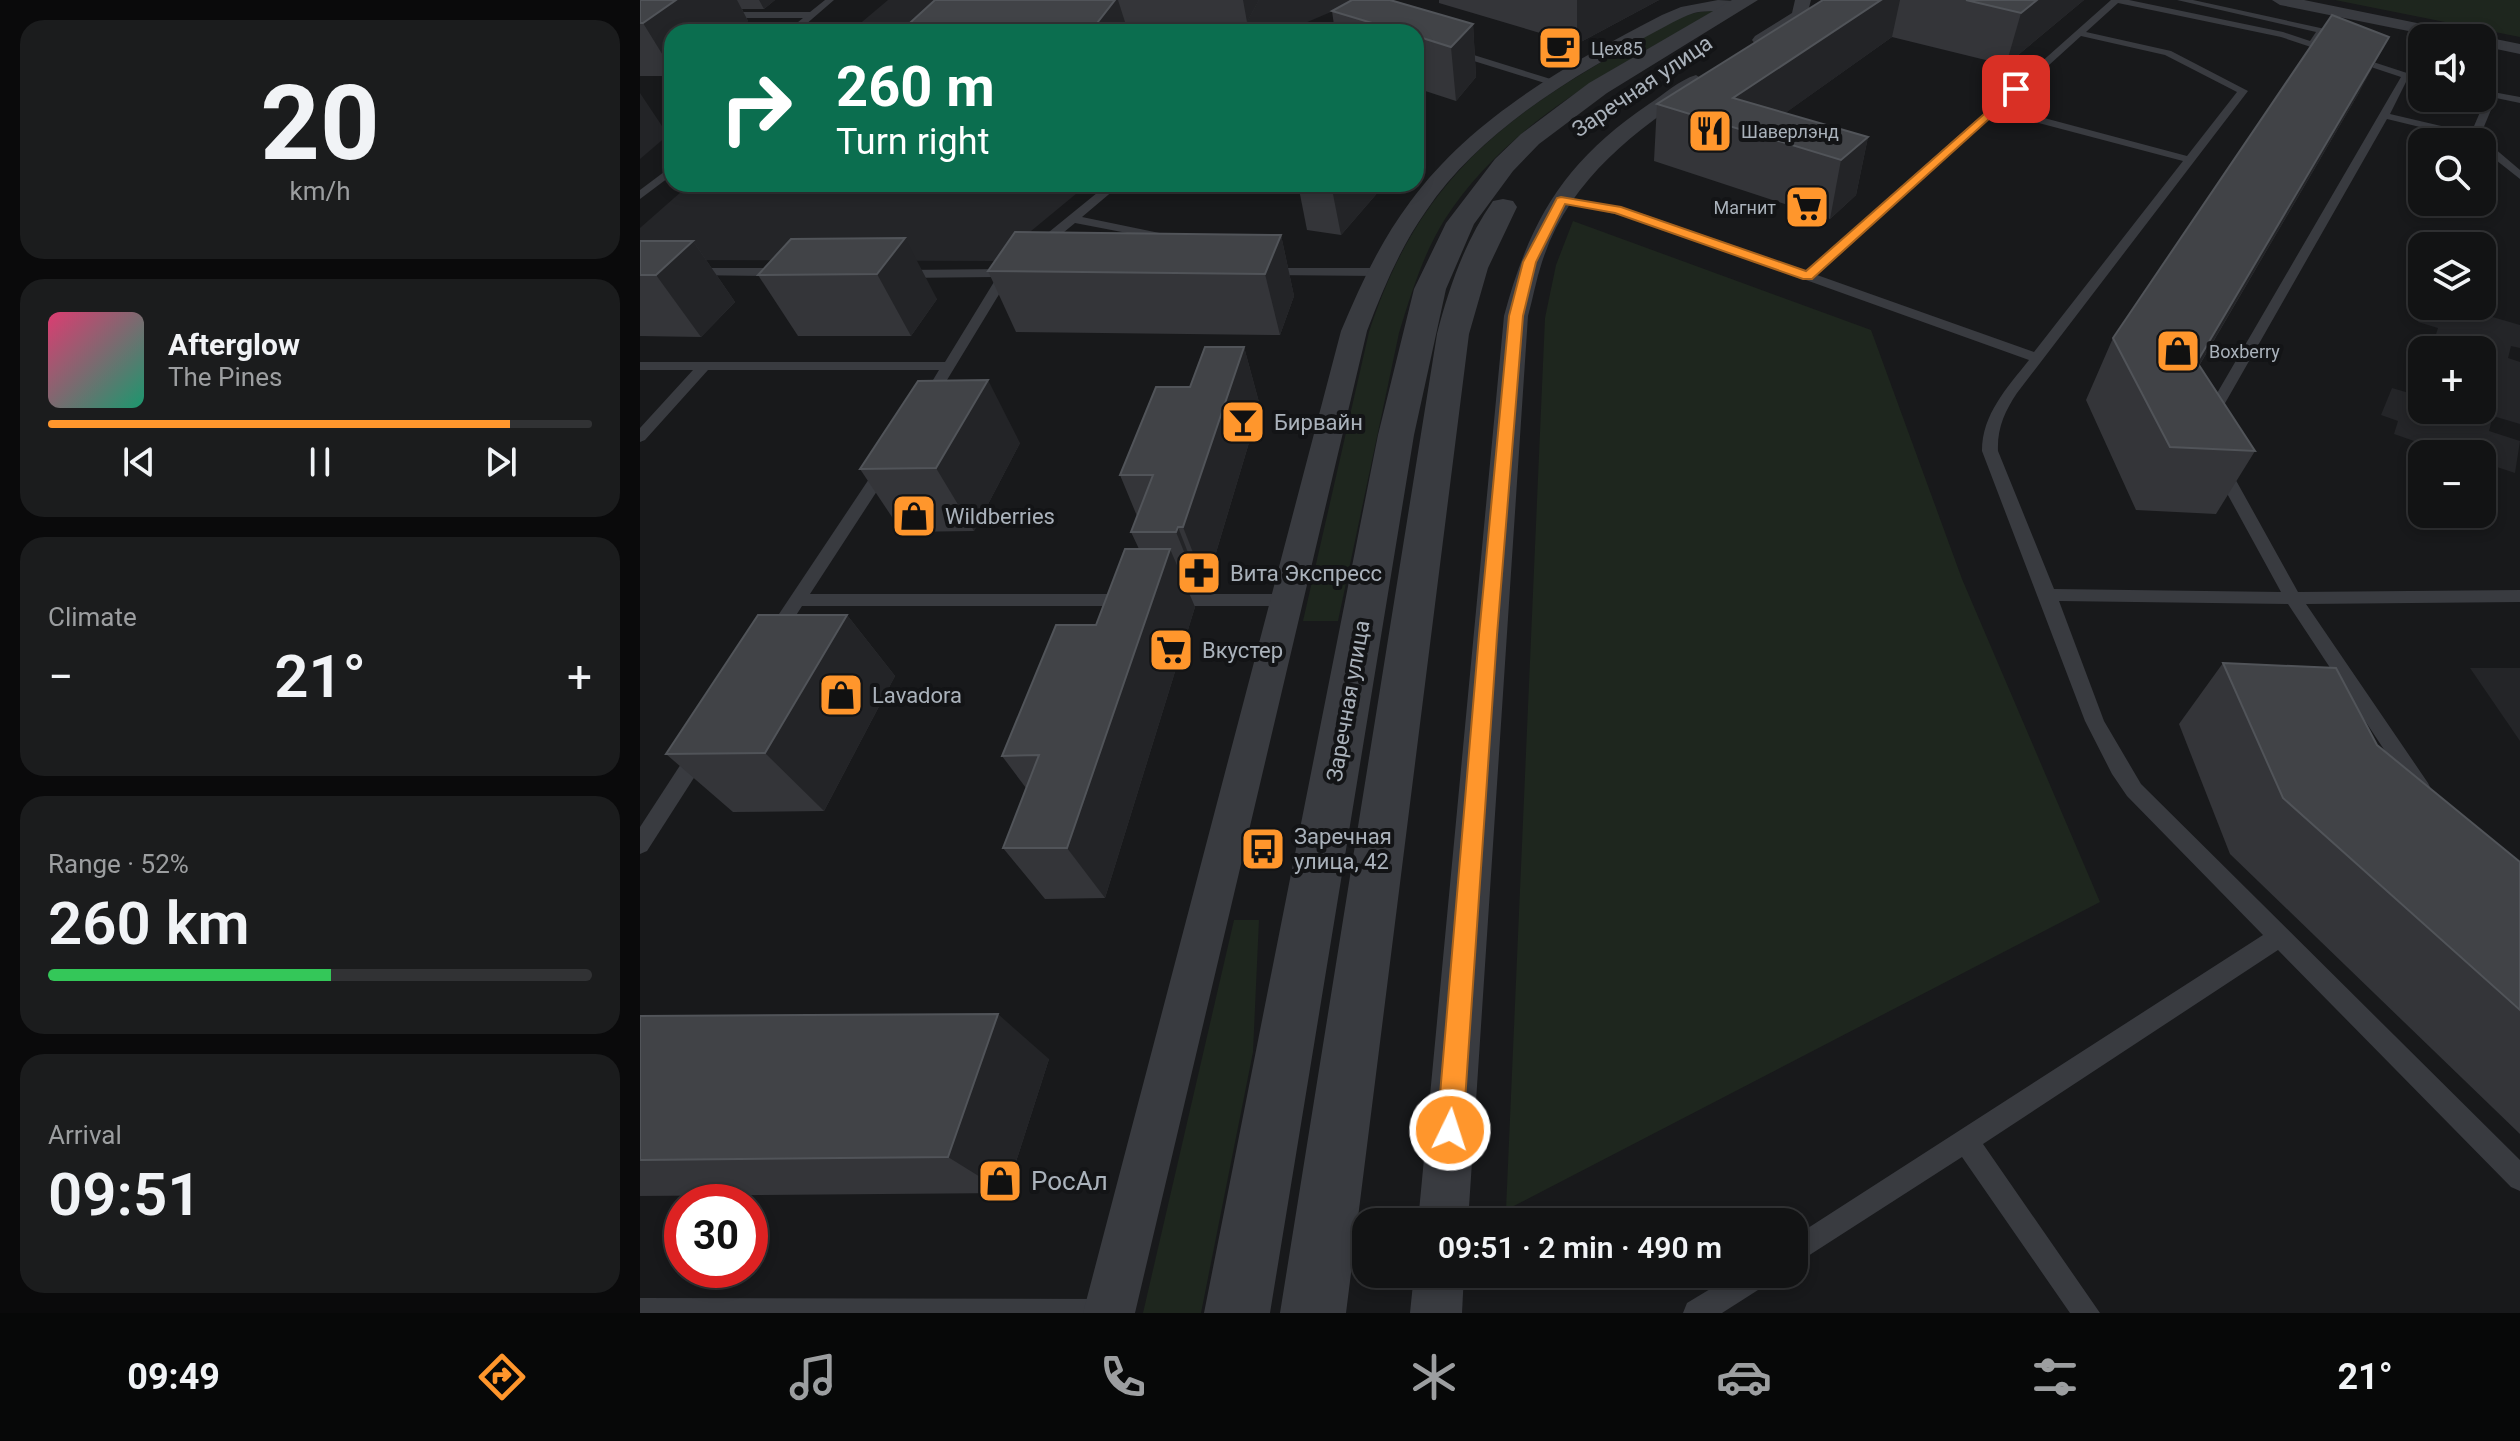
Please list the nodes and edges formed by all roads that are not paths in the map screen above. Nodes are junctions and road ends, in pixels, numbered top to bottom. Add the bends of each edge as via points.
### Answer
1 (830, 0) edge
2 (2116, 0) edge
3 (2181, 0) edge
4 (2280, 0) edge
5 (1752, 3) edge
6 (2309, 6) junction
7 (1805, 7) edge
8 (707, 15) dead end
9 (812, 15) junction
10 (801, 24) edge
11 (2293, 24) junction
12 (2408, 26) edge
13 (2080, 33) junction
14 (2283, 35) junction
15 (1456, 39) edge
16 (1424, 42) edge
17 (2313, 44) junction
18 (2496, 44) edge
19 (1439, 47) junction
20 (2520, 49) edge
21 (2407, 76) joint
22 (1554, 83) junction
23 (2496, 95) edge
24 (2520, 100) edge
25 (1995, 108) junction
26 (2387, 116) junction
27 (2431, 128) edge
28 (2496, 156) edge
29 (2191, 160) junction
30 (664, 176) edge
31 (2520, 176) edge
32 (1105, 192) edge
33 (640, 196) edge
34 (1561, 200) junction
35 (1073, 219) junction
36 (1182, 245) edge
37 (1029, 255) edge
38 (684, 272) edge
39 (1254, 272) edge
40 (1377, 272) junction
41 (800, 275) edge
42 (879, 275) edge
43 (1808, 276) junction
44 (2037, 358) junction
45 (640, 366) edge
46 (704, 366) junction
47 (950, 366) junction
48 (923, 408) edge
49 (2202, 432) edge
50 (640, 437) edge
51 (889, 459) edge
52 (2217, 460) edge
53 (2048, 595) junction
54 (2520, 596) edge
55 (2293, 598) junction
56 (797, 600) junction
57 (1289, 600) junction
58 (764, 652) edge
59 (706, 742) edge
60 (2431, 805) edge
61 (640, 845) edge
62 (2280, 936) junction
63 (1966, 1141) junction
64 (2520, 1178) edge
65 (1444, 1208) edge
66 (1808, 1243) edge
67 (1438, 1288) edge
68 (1737, 1288) edge
69 (640, 1312) edge
70 (1109, 1313) edge
71 (1237, 1313) edge
72 (1313, 1313) edge
73 (1436, 1313) edge
74 (1697, 1313) edge
75 (2086, 1313) edge

1 - 9 lane
2 - 13 lane
2 - 14 lane
3 - 11 lane
4 - 6 street
5 - 22 street via 1681,11
5 - 71 street, Заречная улица via 1598,88 1530,139 1460,223 1430,289 1396,435
5 - 72 street, Заречная улица via 1557,144 1509,199 1463,290 1431,479
6 - 11 lane
6 - 12 street
7 - 34 street via 1627,128
8 - 9 lane
9 - 10 lane
11 - 14 lane
11 - 17 lane via 2322,31
13 - 25 lane
13 - 29 lane via 2168,53 2243,91
14 - 17 lane
15 - 19 lane
16 - 19 lane
17 - 21 lane
18 - 20 street
19 - 22 lane
21 - 26 lane
22 - 40 street via 1490,129 1446,170 1416,205
23 - 24 lane
25 - 29 lane
25 - 43 lane
26 - 27 lane
26 - 49 lane
28 - 31 lane
29 - 44 lane
30 - 33 lane
32 - 35 lane
34 - 43 lane via 1639,216
34 - 65 street via 1530,262 1516,316
35 - 36 lane
35 - 37 lane
38 - 41 lane
39 - 40 lane
40 - 57 street via 1354,331
42 - 47 lane via 1015,270
43 - 44 lane
44 - 53 lane via 1988,434 1990,451
45 - 46 lane
46 - 47 lane
46 - 50 lane
47 - 48 lane
51 - 56 lane
52 - 55 lane
53 - 55 lane
53 - 62 lane via 2115,765
54 - 55 lane
55 - 60 lane
56 - 57 lane
56 - 58 lane
57 - 70 street
59 - 61 lane
62 - 63 lane
62 - 64 lane
63 - 66 lane
63 - 75 lane
67 - 73 street
68 - 74 lane
69 - 70 lane

